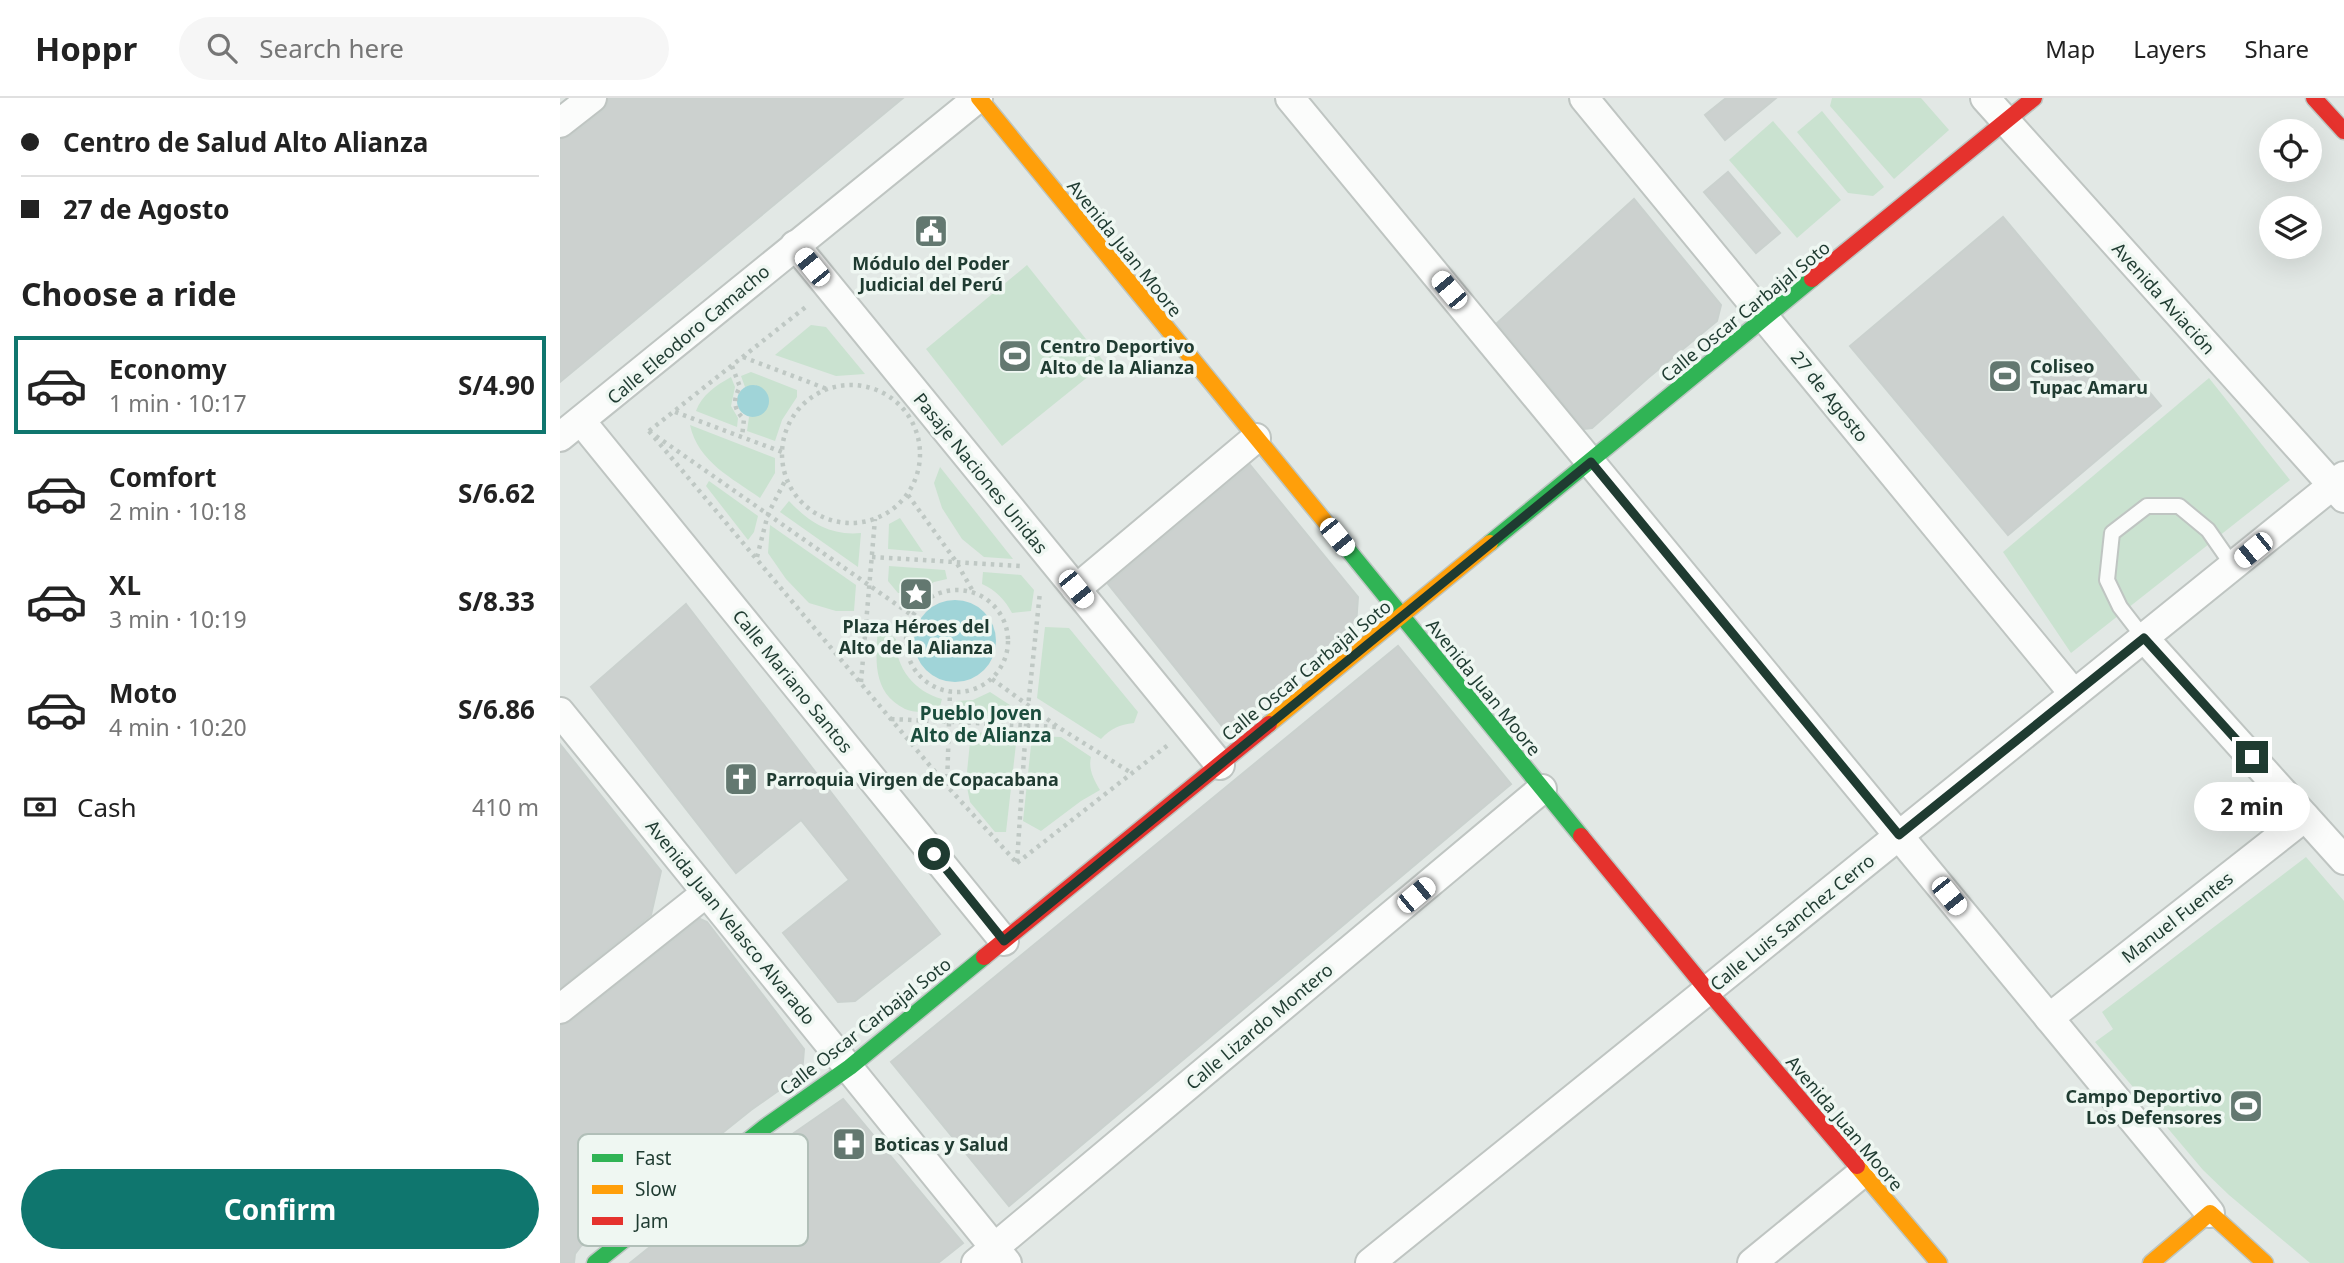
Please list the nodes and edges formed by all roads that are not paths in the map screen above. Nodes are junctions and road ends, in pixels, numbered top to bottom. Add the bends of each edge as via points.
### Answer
1 (592, 98) edge
2 (979, 98) edge
3 (1290, 98) edge
4 (1584, 98) edge
5 (1985, 98) edge
6 (2034, 98) edge
7 (2314, 98) edge
8 (2007, 122) junction
9 (560, 123) edge
10 (2344, 131) edge
11 (795, 245) junction
12 (1766, 319) junction
13 (571, 429) edge
14 (1255, 438) junction
15 (1591, 462) junction
16 (2340, 486) edge
17 (2233, 566) junction
18 (1076, 589) junction
19 (1401, 617) junction
20 (2144, 638) junction
21 (2074, 694) junction
22 (560, 713) edge
23 (1220, 765) junction
24 (1542, 789) junction
25 (2305, 817) junction
26 (1899, 835) junction
27 (2344, 860) edge
28 (706, 894) junction
29 (1004, 941) junction
30 (1708, 991) junction
31 (560, 1009) edge
32 (2049, 1018) junction
33 (850, 1067) junction
34 (756, 1134) edge
35 (1862, 1172) junction
36 (2210, 1213) junction
37 (616, 1246) edge
38 (993, 1258) edge
39 (595, 1263) edge
40 (1370, 1263) edge
41 (1752, 1263) edge
42 (1939, 1263) edge
43 (2151, 1263) edge
44 (2265, 1263) edge

1 - 9 street
2 - 11 street, Calle Eleodoro Camacho
2 - 14 street, Avenida Juan Moore
3 - 15 street
4 - 12 street, 27 de Agosto
5 - 8 street, Avenida Aviación
6 - 8 street, Calle Oscar Carbajal Soto
7 - 10 street
8 - 12 street, Calle Oscar Carbajal Soto
8 - 16 street, Avenida Aviación
11 - 13 street, Calle Eleodoro Camacho
11 - 18 street, Pasaje Naciones Unidas
12 - 15 street, Calle Oscar Carbajal Soto
12 - 21 street, 27 de Agosto
13 - 29 street, Calle Mariano Santos
14 - 18 street
14 - 19 street, Avenida Juan Moore
15 - 19 street, Calle Oscar Carbajal Soto
15 - 26 street
16 - 17 street, Calle Luis Sanchez Cerro
17 - 20 street, Calle Luis Sanchez Cerro
17 - 20 lane via 2208,530 2179,506 2147,506 2112,533 2107,580 2120,607
18 - 23 street, Pasaje Naciones Unidas
19 - 23 street, Calle Oscar Carbajal Soto
19 - 24 street, Avenida Juan Moore
20 - 21 street, Calle Luis Sanchez Cerro
20 - 25 street
21 - 26 street, Calle Luis Sanchez Cerro
22 - 28 street, Avenida Juan Velasco Alvarado
23 - 29 street, Calle Oscar Carbajal Soto
24 - 30 street, Avenida Juan Moore
24 - 38 street, Calle Lizardo Montero
25 - 27 street
25 - 32 street, Manuel Fuentes
26 - 30 street, Calle Luis Sanchez Cerro
26 - 32 street
28 - 31 street
28 - 33 street, Avenida Juan Velasco Alvarado
29 - 33 street, Calle Oscar Carbajal Soto
30 - 35 street, Avenida Juan Moore
30 - 40 street, Calle Luis Sanchez Cerro
32 - 36 street
33 - 34 street, Calle Oscar Carbajal Soto
33 - 38 street, Avenida Juan Velasco Alvarado
35 - 41 street
35 - 42 street, Avenida Juan Moore
36 - 43 street
36 - 44 street
37 - 39 street, Calle Oscar Carbajal Soto

